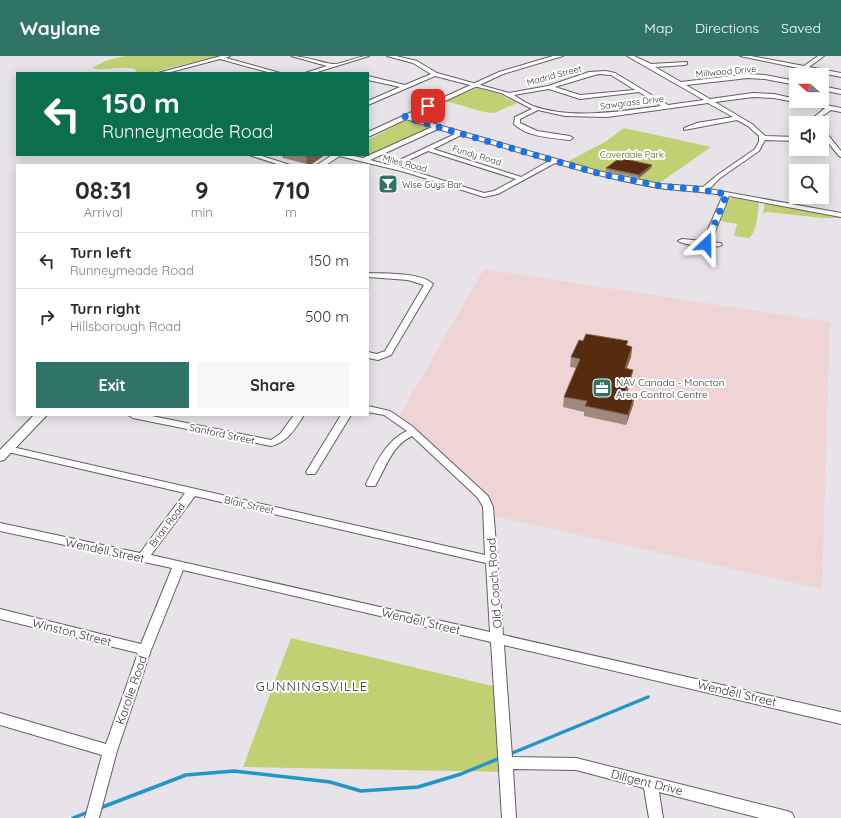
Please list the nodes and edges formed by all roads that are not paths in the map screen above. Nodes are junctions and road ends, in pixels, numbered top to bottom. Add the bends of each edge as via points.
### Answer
1 (294, 56) edge
2 (366, 56) edge
3 (390, 56) edge
4 (560, 56) edge
5 (630, 56) edge
6 (743, 56) edge
7 (821, 56) edge
8 (224, 57) edge
9 (406, 57) edge
10 (685, 62) dead end
11 (331, 65) junction
12 (651, 66) junction
13 (183, 68) junction
14 (805, 68) joint
15 (165, 72) edge
16 (192, 72) edge
17 (274, 72) edge
18 (311, 72) edge
19 (829, 72) edge
20 (435, 74) junction
21 (841, 74) edge
22 (369, 78) edge
23 (789, 82) edge
24 (682, 84) junction
25 (475, 85) junction
26 (407, 87) junction
27 (550, 87) junction
28 (829, 89) edge
29 (638, 90) junction
30 (841, 92) edge
31 (508, 95) junction
32 (789, 99) edge
33 (710, 101) junction
34 (369, 103) edge
35 (667, 107) junction
36 (536, 108) junction
37 (829, 108) joint
38 (841, 110) edge
39 (819, 116) edge
40 (404, 117) junction
41 (739, 118) junction
42 (437, 127) junction
43 (686, 129) dead end
44 (369, 134) edge
45 (460, 134) junction
46 (570, 138) dead end
47 (762, 138) junction
48 (789, 139) edge
49 (829, 140) edge
50 (427, 149) junction
51 (841, 155) edge
52 (259, 156) edge
53 (335, 156) edge
54 (345, 156) edge
55 (363, 161) junction
56 (554, 161) junction
57 (284, 164) edge
58 (323, 164) edge
59 (389, 167) junction
60 (522, 179) junction
61 (704, 190) junction
62 (727, 194) junction
63 (841, 215) edge
64 (682, 241) dead end
65 (706, 244) junction
66 (718, 245) dead end
67 (369, 274) edge
68 (369, 355) edge
69 (369, 409) edge
70 (40, 416) edge
71 (138, 416) edge
72 (297, 416) edge
73 (345, 416) edge
74 (413, 432) junction
75 (4, 453) edge
76 (311, 472) dead end
77 (371, 484) dead end
78 (192, 492) junction
79 (0, 527) edge
80 (142, 558) junction
81 (491, 560) junction
82 (179, 565) junction
83 (0, 614) edge
84 (497, 638) junction
85 (145, 650) junction
86 (841, 718) edge
87 (1, 721) edge
88 (110, 752) junction
89 (505, 763) junction
90 (650, 782) junction
91 (92, 818) edge
92 (509, 818) edge
93 (656, 818) edge
94 (787, 818) edge

1 - 11 street
2 - 11 street
3 - 9 street, Sawgrass Drive
4 - 25 main road via 516,68
5 - 12 street
6 - 14 street
7 - 14 street
8 - 13 street
8 - 17 street
9 - 20 street, Sawgrass Drive
10 - 12 street
11 - 18 street
12 - 24 street
13 - 15 street
13 - 16 street
19 - 21 street
20 - 25 street, Sawgrass Drive
20 - 26 street
22 - 26 street
23 - 24 street, Millwood Drive via 748,76
24 - 33 street
25 - 31 street, Sawgrass Drive
25 - 40 main road
26 - 34 street
27 - 29 street via 580,97
27 - 29 street, Madrid Street via 606,72
27 - 31 street, Madrid Street
28 - 30 street
29 - 35 street, Madrid Street
31 - 36 street, Sawgrass Drive
32 - 33 street, Sawgrass Drive via 756,95
33 - 35 street, Sawgrass Drive
33 - 41 street
35 - 36 street, Sawgrass Drive via 594,116
36 - 46 street via 517,118 517,124 553,136
37 - 38 street, Sawgrass Drive
37 - 39 street
40 - 42 street
40 - 44 main road
41 - 43 street
41 - 47 street via 756,129
42 - 45 street
42 - 55 street
45 - 50 street
45 - 56 street
47 - 48 street
47 - 61 street via 757,150 720,175
49 - 51 street
50 - 59 street
50 - 60 street, Fundy Road
52 - 57 street
53 - 58 main road
54 - 55 street, Miles Road
55 - 59 street, Miles Road
56 - 60 street
56 - 61 street via 647,183
59 - 60 street, Miles Road via 487,195
61 - 62 street
62 - 63 street
62 - 65 street
64 - 65 street
65 - 66 street
67 - 68 street via 425,281 429,284 388,353 378,357
69 - 74 street, Old Coach Road via 387,413
70 - 75 main road
71 - 72 street, Sanford Street via 271,443 282,438
73 - 76 street
74 - 77 street via 388,450
74 - 81 street, Old Coach Road via 483,496 488,506
75 - 78 street, Blair Street
78 - 80 street, Brian Road
78 - 81 street, Blair Street
79 - 80 street, Wendell Street
80 - 82 street, Wendell Street
81 - 84 street, Old Coach Road
82 - 84 street, Wendell Street
82 - 85 street, Karolie Road
83 - 85 street, Winston Street
84 - 86 street, Wendell Street
84 - 89 street, Old Coach Road
85 - 88 street, Karolie Road
87 - 88 street
88 - 91 street, Karolie Road
89 - 90 street, Diligent Drive via 576,764
89 - 92 street, Old Coach Road
90 - 93 street
90 - 94 street, Diligent Drive

